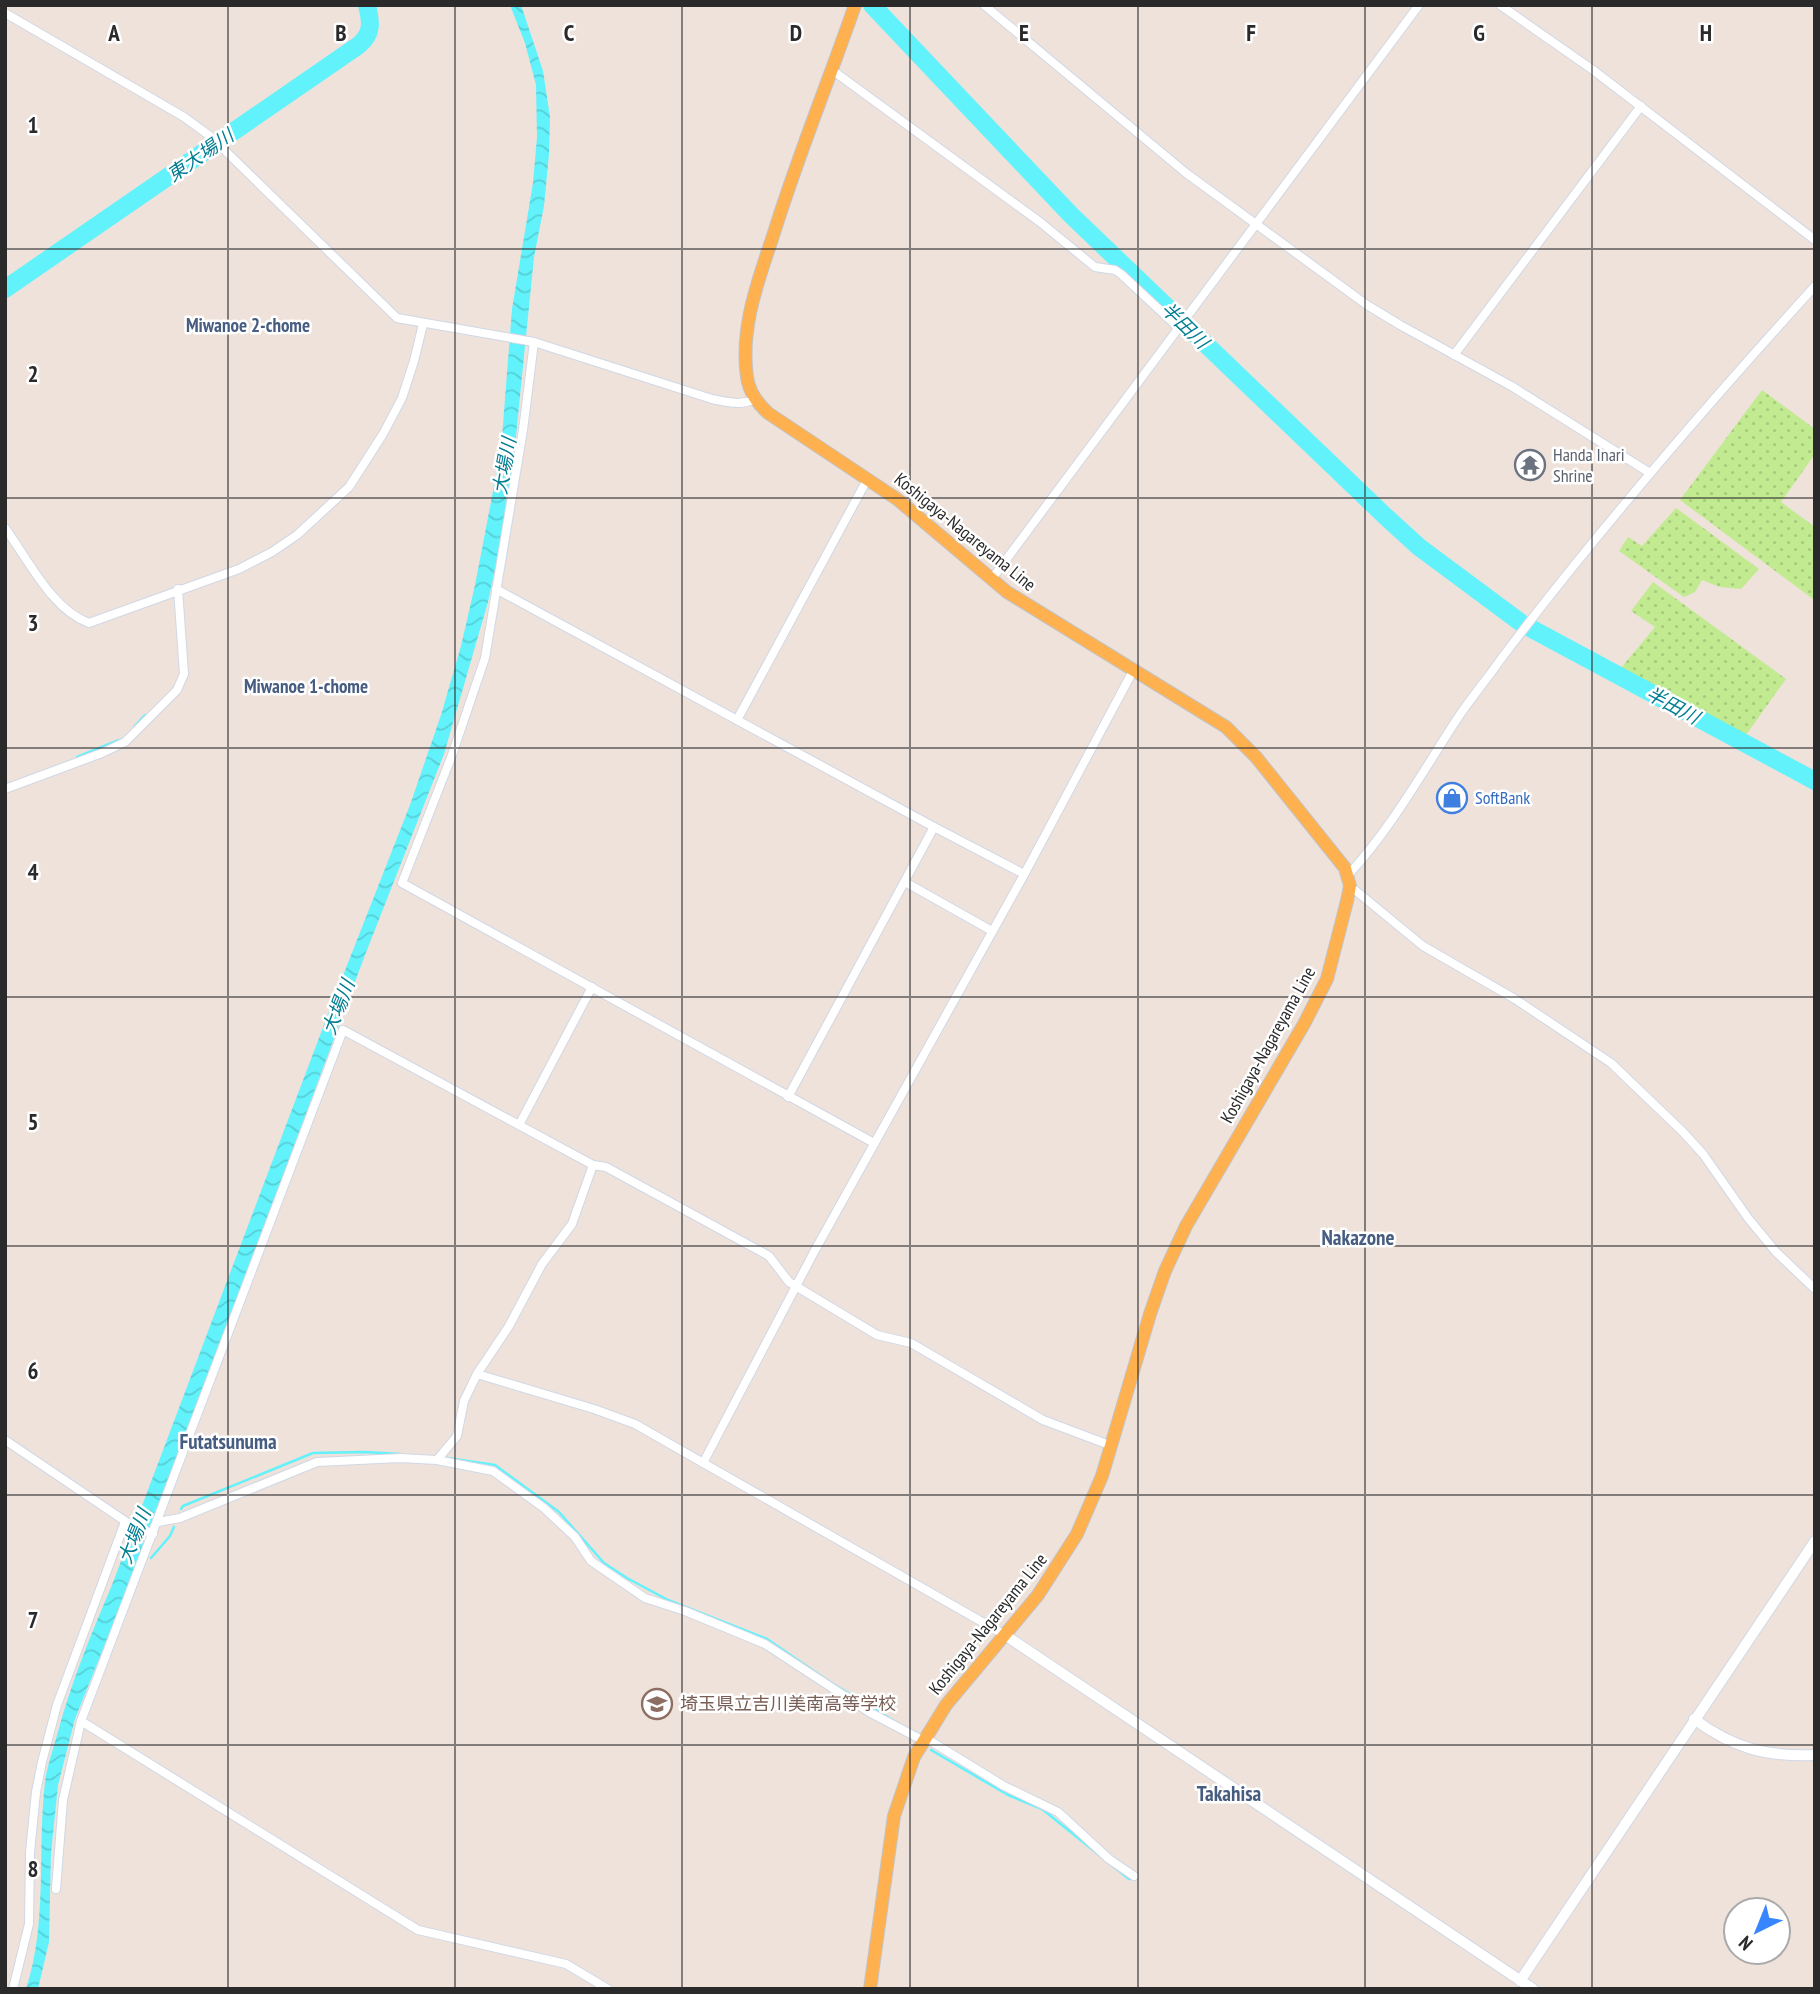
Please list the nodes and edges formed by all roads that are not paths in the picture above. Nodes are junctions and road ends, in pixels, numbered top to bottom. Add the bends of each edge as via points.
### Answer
1 (855, 5) edge
2 (984, 5) edge
3 (1419, 5) edge
4 (1500, 5) edge
5 (5, 13) edge
6 (832, 70) junction
7 (1641, 106) junction
8 (1257, 223) junction
9 (1815, 240) edge
10 (1815, 286) edge
11 (423, 324) junction
12 (1181, 325) junction
13 (531, 342) junction
14 (1454, 355) junction
15 (756, 399) junction
16 (1650, 473) junction
17 (869, 478) junction
18 (5, 528) edge
19 (991, 580) junction
20 (178, 589) junction
21 (496, 589) junction
22 (1134, 669) junction
23 (737, 720) junction
24 (5, 789) edge
25 (934, 827) junction
26 (1024, 874) junction
27 (1349, 881) junction
28 (905, 882) junction
29 (992, 931) junction
30 (592, 987) junction
31 (788, 1097) junction
32 (519, 1125) junction
33 (874, 1143) junction
34 (593, 1165) junction
35 (796, 1288) junction
36 (1815, 1289) edge
37 (477, 1374) junction
38 (5, 1440) edge
39 (1112, 1446) junction
40 (437, 1460) junction
41 (703, 1463) junction
42 (127, 1522) junction
43 (158, 1522) junction
44 (151, 1533) junction
45 (1815, 1541) edge
46 (1005, 1635) junction
47 (1694, 1719) junction
48 (81, 1721) junction
49 (923, 1738) junction
50 (1815, 1755) edge
51 (1135, 1876) dead end
52 (56, 1889) dead end
53 (1520, 1980) junction
54 (13, 1989) edge
55 (608, 1989) edge
56 (870, 1989) edge
57 (1533, 1989) edge

1 - 6 main road
2 - 8 street via 1186,173
3 - 8 street
4 - 7 street
5 - 11 street via 184,117 213,139 397,318
6 - 12 street via 1095,267 1121,274
6 - 15 main road via 799,155 751,307 746,362
7 - 9 street
7 - 14 street
8 - 12 street
8 - 14 street via 1367,305
10 - 16 street
11 - 13 street
11 - 20 street via 402,398 349,487 272,552 239,569
12 - 19 street
13 - 15 street via 712,398 734,403
13 - 21 street via 523,430
14 - 16 street
15 - 17 main road, Koshigaya-Nagareyama Line via 778,421
16 - 27 street via 1510,647
17 - 19 main road, Koshigaya-Nagareyama Line
17 - 23 street
18 - 20 street via 54,598 80,620 89,623
19 - 22 main road, Koshigaya-Nagareyama Line
20 - 24 street via 184,674 177,690 125,742
21 - 23 street
21 - 30 street via 485,658 402,883
22 - 26 street
22 - 27 main road, Koshigaya-Nagareyama Line via 1238,737
23 - 25 street
25 - 26 street
25 - 28 street
26 - 29 street
27 - 36 street via 1423,946 1611,1063 1684,1132 1776,1252
27 - 39 main road, Koshigaya-Nagareyama Line via 1339,938 1322,991 1186,1226 1165,1271
28 - 29 street
28 - 31 street
29 - 33 street
30 - 31 street
30 - 32 street
31 - 33 street
32 - 34 street
32 - 43 street via 343,1030
33 - 35 street
34 - 35 street via 606,1167 769,1256
34 - 37 street via 572,1224 542,1264
35 - 39 street via 877,1335 911,1343 1043,1420
35 - 41 street
37 - 40 street via 464,1401 457,1436
37 - 41 street via 635,1424
38 - 42 street
39 - 46 main road, Koshigaya-Nagareyama Line via 1077,1534 1038,1595
40 - 43 street via 317,1462 180,1518
40 - 49 street via 493,1471 544,1508 575,1537 591,1561 645,1598 765,1644 869,1712
41 - 46 street
42 - 44 street
42 - 54 street via 57,1705 42,1762 30,1852 29,1924
43 - 44 street
44 - 48 street
45 - 47 street
46 - 49 main road, Koshigaya-Nagareyama Line
46 - 53 street
47 - 50 street via 1753,1750
47 - 53 street
48 - 52 street via 62,1800
48 - 55 street via 418,1930 566,1964
49 - 51 street via 1058,1812
49 - 56 main road, Koshigaya-Nagareyama Line via 894,1816
53 - 57 street

